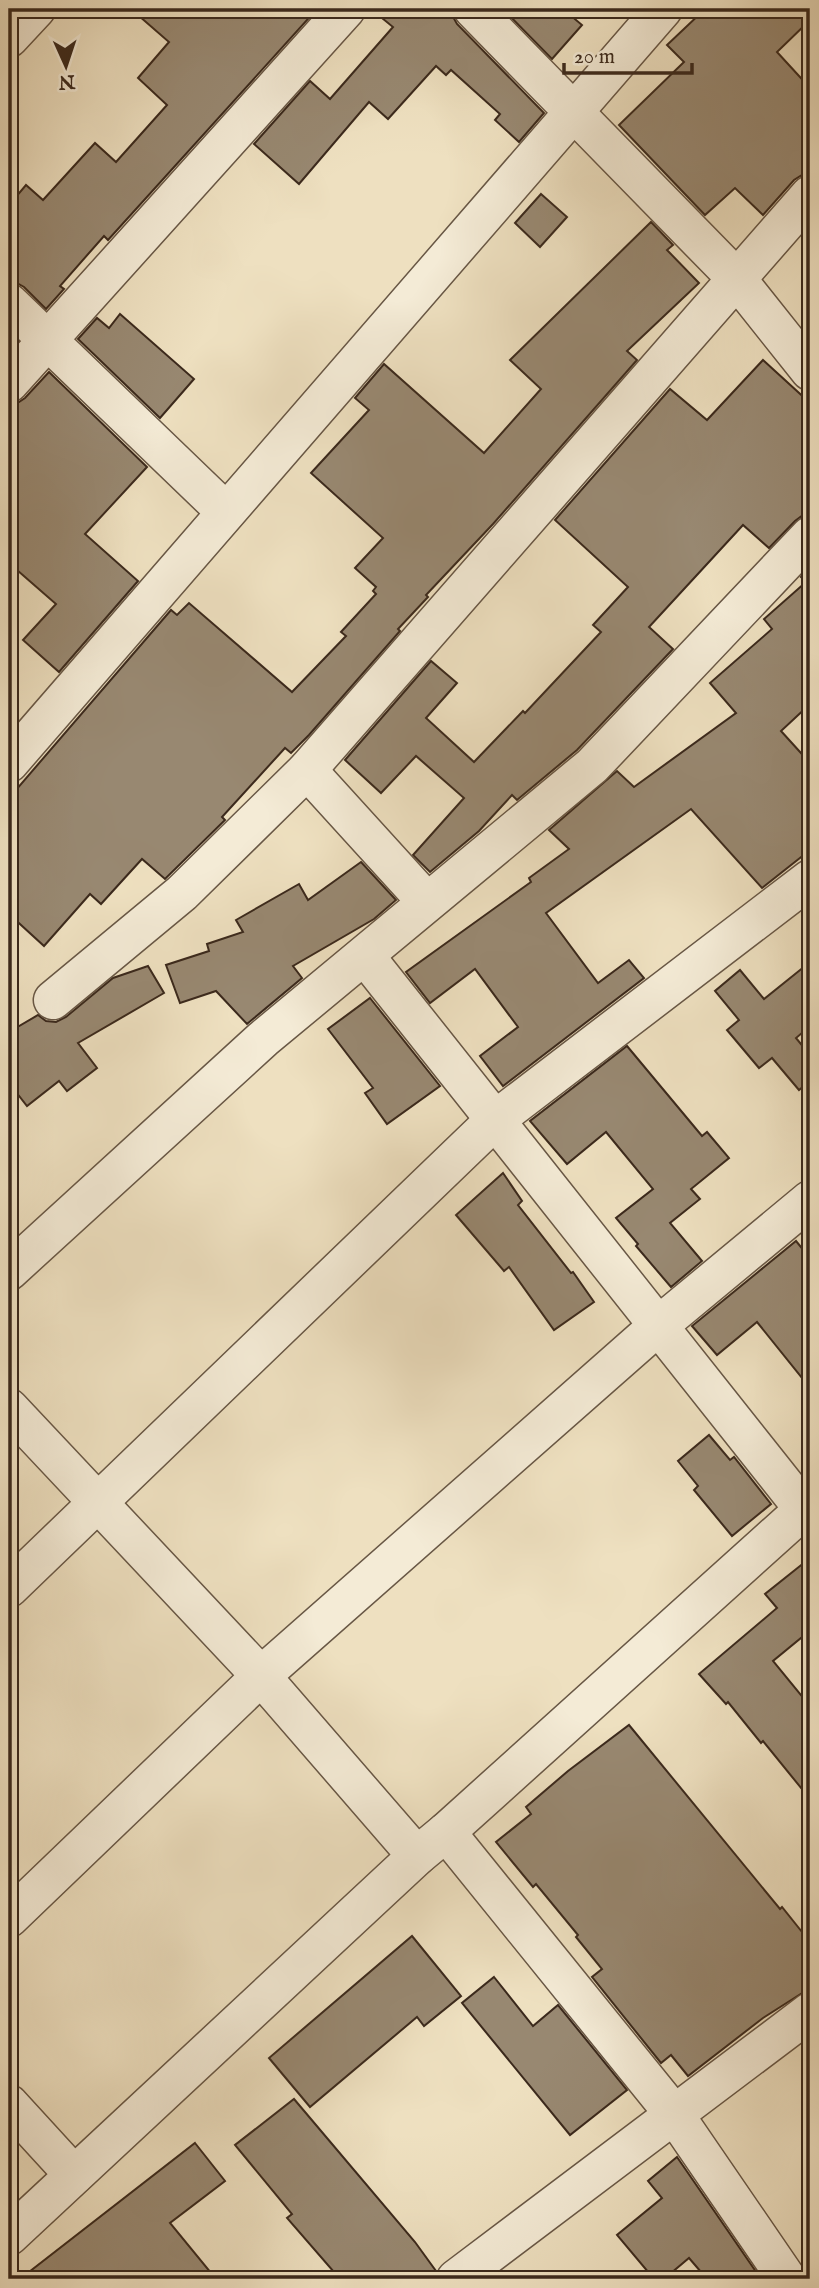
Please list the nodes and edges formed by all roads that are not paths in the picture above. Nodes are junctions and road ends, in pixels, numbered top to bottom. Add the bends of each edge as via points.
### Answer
1 (36, 9) edge
2 (346, 9) edge
3 (473, 9) edge
4 (663, 9) edge
5 (9, 38) edge
6 (573, 113) junction
7 (810, 195) edge
8 (736, 278) junction
9 (9, 303) edge
10 (45, 340) junction
11 (810, 371) edge
12 (9, 383) edge
13 (226, 512) junction
14 (810, 536) edge
15 (9, 763) edge
16 (307, 770) junction
17 (810, 879) edge
18 (427, 902) junction
19 (365, 956) junction
20 (53, 1000) dead end
21 (495, 1120) junction
22 (810, 1200) edge
23 (9, 1270) edge
24 (659, 1326) junction
25 (9, 1408) edge
26 (97, 1502) junction
27 (808, 1510) edge
28 (9, 1588) edge
29 (261, 1676) junction
30 (431, 1844) junction
31 (9, 1918) edge
32 (810, 2012) edge
33 (9, 2104) edge
34 (674, 2114) junction
35 (74, 2175) junction
36 (9, 2236) edge
37 (456, 2279) edge
38 (787, 2279) edge

1 - 5 street
2 - 10 street
3 - 6 street
4 - 6 street
6 - 8 street
6 - 13 street
7 - 8 street
8 - 11 street
8 - 16 street
9 - 10 street
10 - 12 street
10 - 13 street
13 - 15 street
14 - 18 street via 592,766
16 - 18 street
16 - 20 street via 182,893
17 - 21 street
18 - 19 street
19 - 21 street
19 - 23 street via 263,1039
21 - 24 street
21 - 26 street
22 - 24 street
24 - 27 street
24 - 29 street
25 - 26 street
26 - 28 street
26 - 29 street
27 - 30 street
29 - 30 street
29 - 31 street
30 - 34 street
30 - 35 street
32 - 34 street
33 - 35 street
34 - 37 street
34 - 38 street
35 - 36 street

